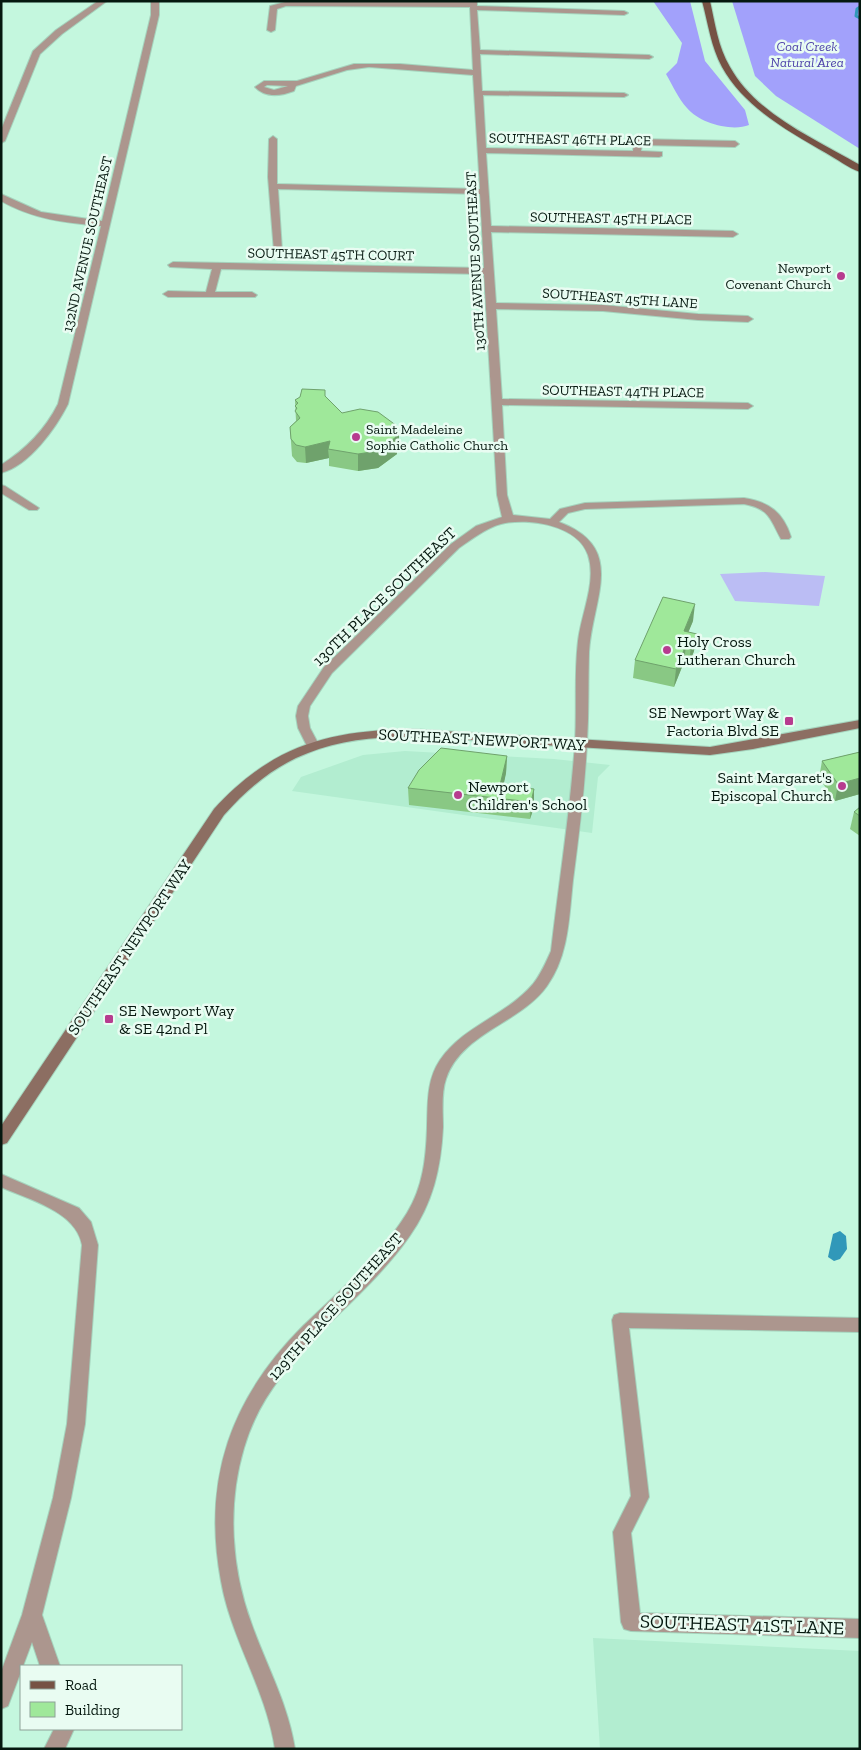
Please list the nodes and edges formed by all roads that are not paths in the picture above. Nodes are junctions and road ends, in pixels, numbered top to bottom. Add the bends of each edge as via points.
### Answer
1 (103, 1) edge
2 (155, 1) edge
3 (706, 1) edge
4 (473, 5) edge
5 (624, 13) dead end
6 (271, 30) dead end
7 (475, 52) junction
8 (649, 56) dead end
9 (476, 70) junction
10 (292, 84) dead end
11 (478, 93) junction
12 (624, 95) dead end
13 (274, 139) dead end
14 (1, 142) edge
15 (734, 144) dead end
16 (482, 150) junction
17 (637, 154) junction
18 (659, 154) dead end
19 (860, 169) edge
20 (273, 186) junction
21 (485, 192) junction
22 (1, 197) edge
23 (105, 224) junction
24 (488, 228) junction
25 (733, 234) dead end
26 (276, 250) dead end
27 (173, 265) dead end
28 (217, 266) junction
29 (490, 271) junction
30 (168, 294) dead end
31 (210, 294) junction
32 (252, 295) dead end
33 (491, 306) junction
34 (748, 319) dead end
35 (497, 402) junction
36 (748, 406) dead end
37 (1, 470) edge
38 (1, 488) edge
39 (33, 508) dead end
40 (508, 519) junction
41 (552, 523) junction
42 (785, 537) dead end
43 (859, 724) edge
44 (581, 743) junction
45 (313, 745) junction
46 (1, 1139) edge
47 (1, 1180) edge
48 (860, 1325) edge
49 (32, 1615) junction
50 (860, 1628) edge
51 (50, 1665) edge
52 (1, 1698) edge
53 (64, 1730) edge
54 (54, 1749) edge
55 (285, 1749) edge

1 - 14 street via 53,36 36,53
2 - 23 street, 132ND AVENUE SOUTHEAST via 155,15
3 - 19 main road via 721,56 742,88 780,120
4 - 5 street
4 - 6 street via 285,4 273,8
4 - 7 street, 130TH AVENUE SOUTHEAST
7 - 8 street
7 - 9 street, 130TH AVENUE SOUTHEAST
9 - 10 street via 367,65 341,68
9 - 11 street, 130TH AVENUE SOUTHEAST
11 - 12 street
11 - 16 street, 130TH AVENUE SOUTHEAST
13 - 20 street
15 - 17 street via 638,142
16 - 17 street, SOUTHEAST 46TH PLACE
16 - 21 street, 130TH AVENUE SOUTHEAST
17 - 18 street, SOUTHEAST 46TH PLACE
20 - 21 street
20 - 26 street
21 - 24 street, 130TH AVENUE SOUTHEAST
22 - 23 street via 40,215
23 - 37 street, 132ND AVENUE SOUTHEAST via 63,404 42,438
24 - 25 street, SOUTHEAST 45TH PLACE
24 - 29 street, 130TH AVENUE SOUTHEAST
27 - 28 street, SOUTHEAST 45TH COURT
28 - 29 street, SOUTHEAST 45TH COURT
28 - 31 street
29 - 33 street, 130TH AVENUE SOUTHEAST
30 - 31 street
31 - 32 street
33 - 34 street, SOUTHEAST 45TH LANE via 603,308
33 - 35 street, 130TH AVENUE SOUTHEAST
35 - 36 street, SOUTHEAST 44TH PLACE
35 - 40 street, 130TH AVENUE SOUTHEAST via 502,495
38 - 39 street
40 - 41 street, 129TH PLACE SOUTHEAST
40 - 45 street, 130TH PLACE SOUTHEAST via 484,527 455,546 328,670 304,706 304,728
41 - 42 street via 564,511 585,506 744,501 757,502 772,511 781,523
41 - 44 street, 129TH PLACE SOUTHEAST via 588,544 596,564 583,653
43 - 44 main road, SOUTHEAST NEWPORT WAY via 710,750
44 - 45 main road, SOUTHEAST NEWPORT WAY via 376,733
44 - 55 street, 129TH PLACE SOUTHEAST via 558,951 549,972 536,990 472,1036 442,1066 437,1081 430,1166 420,1206 397,1241 368,1274 272,1373 252,1404 237,1439 225,1500 230,1580 241,1625 272,1691 283,1725
45 - 46 main road, SOUTHEAST NEWPORT WAY via 264,769 233,794
47 - 49 street via 73,1213 88,1232 90,1245 76,1424 62,1498
48 - 50 street, SOUTHEAST 41ST LANE via 620,1320 640,1497 622,1532 630,1622
49 - 51 street
49 - 52 street
53 - 54 street

